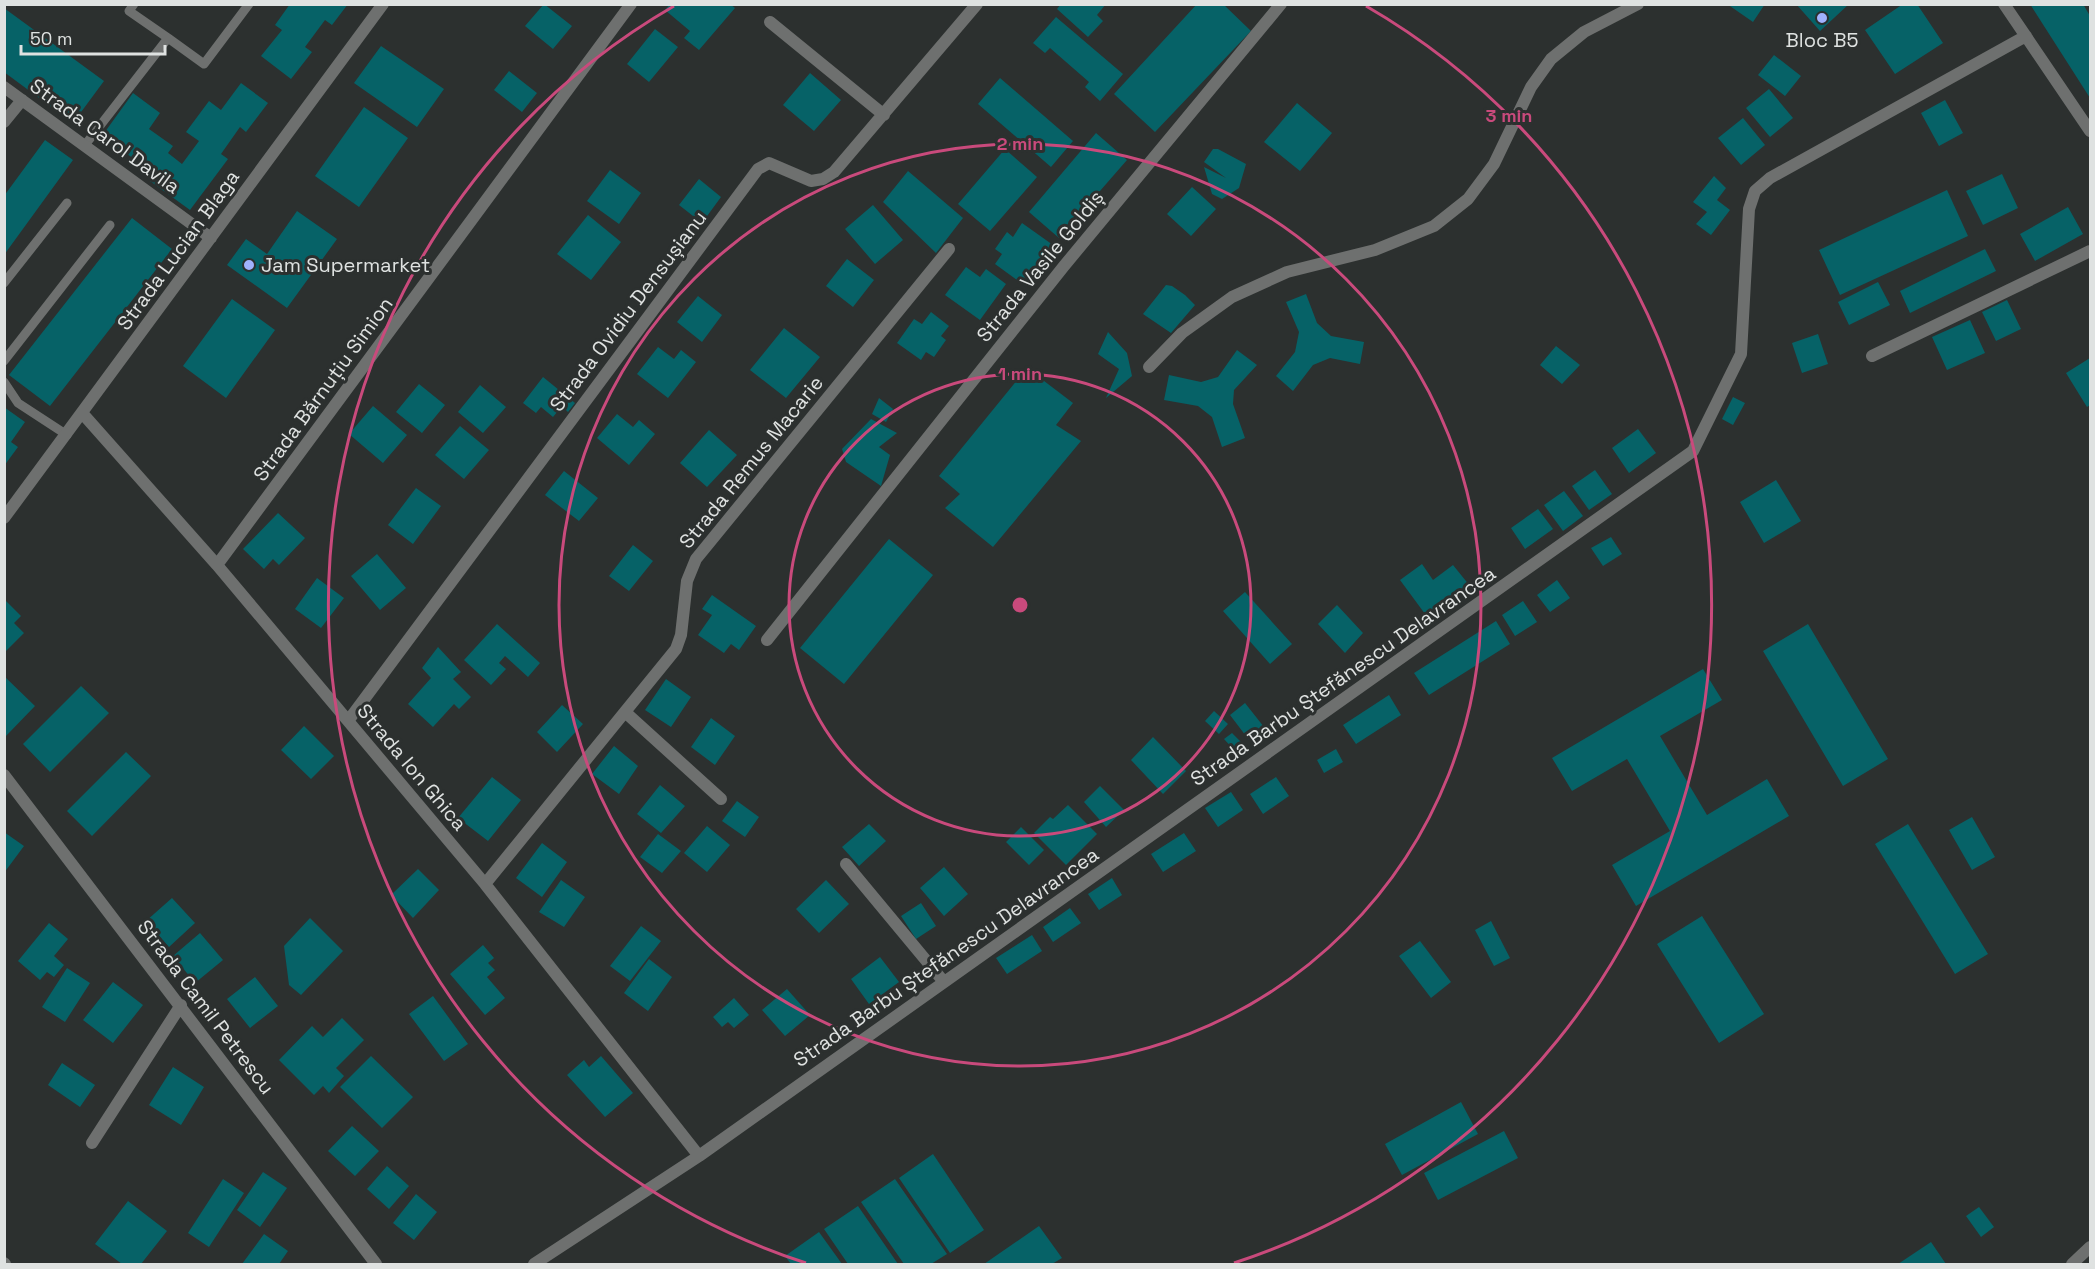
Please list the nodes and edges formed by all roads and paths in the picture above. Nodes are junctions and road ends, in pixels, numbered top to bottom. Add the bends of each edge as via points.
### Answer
1 (135, 4) edge
2 (249, 4) edge
3 (383, 4) edge
4 (631, 4) edge
5 (977, 4) edge
6 (1281, 4) edge
7 (1638, 4) edge
8 (2004, 4) edge
9 (770, 22) dead end
10 (2026, 36) junction
11 (168, 38) junction
12 (4, 87) edge
13 (22, 100) junction
14 (884, 115) junction
15 (4, 122) edge
16 (2091, 131) edge
17 (85, 145) junction
18 (67, 203) dead end
19 (110, 225) dead end
20 (211, 238) junction
21 (949, 249) dead end
22 (2091, 251) edge
23 (4, 283) edge
24 (1872, 356) dead end
25 (4, 361) edge
26 (1149, 367) dead end
27 (4, 382) edge
28 (83, 414) junction
29 (67, 435) junction
30 (4, 518) edge
31 (217, 565) junction
32 (767, 640) dead end
33 (625, 712) junction
34 (348, 721) junction
35 (4, 775) edge
36 (721, 799) dead end
37 (846, 864) dead end
38 (485, 884) junction
39 (944, 982) junction
40 (181, 1005) junction
41 (92, 1143) dead end
42 (699, 1156) junction
43 (2091, 1247) edge
44 (376, 1264) edge
45 (534, 1264) edge
46 (2072, 1264) edge

1 - 11 lane via 129,11
2 - 11 lane via 204,64
3 - 20 street, Strada Lucian Blaga
4 - 31 street, Strada Bărnuțiu Simion
5 - 14 street, Strada Ovidiu Densușianu
6 - 32 street, Strada Vasile Goldiș via 1071,257
7 - 26 street via 1584,32 1551,59 1531,87 1494,164 1468,199 1434,226 1375,250 1287,272 1232,297 1182,333
8 - 10 street
9 - 14 street
10 - 16 street
10 - 39 street, Strada Barbu Ștefănescu Delavrancea via 1770,178 1755,191 1749,209 1742,354 1693,451
11 - 17 lane
12 - 13 street, Strada Carol Davila
13 - 15 street
13 - 17 street, Strada Carol Davila
14 - 34 street, Strada Ovidiu Densușianu via 834,172 823,179 811,181 769,164 758,169
17 - 20 street, Strada Carol Davila
18 - 23 lane
19 - 25 lane
20 - 28 street, Strada Lucian Blaga
21 - 33 street, Strada Remus Macarie via 696,559 687,581 676,649
22 - 24 street
27 - 29 lane via 18,403
28 - 29 street, Strada Lucian Blaga
28 - 31 street, Strada Ion Ghica
29 - 30 street, Strada Lucian Blaga
31 - 34 street, Strada Ion Ghica
33 - 36 street
33 - 38 street, Strada Remus Macarie
34 - 38 street, Strada Ion Ghica
35 - 40 street, Strada Camil Petrescu
37 - 39 street
38 - 42 street, Strada Ion Ghica
39 - 42 street, Strada Barbu Ștefănescu Delavrancea
40 - 41 street
40 - 44 street, Strada Camil Petrescu
42 - 45 street, Strada Barbu Ștefănescu Delavrancea
43 - 46 street

